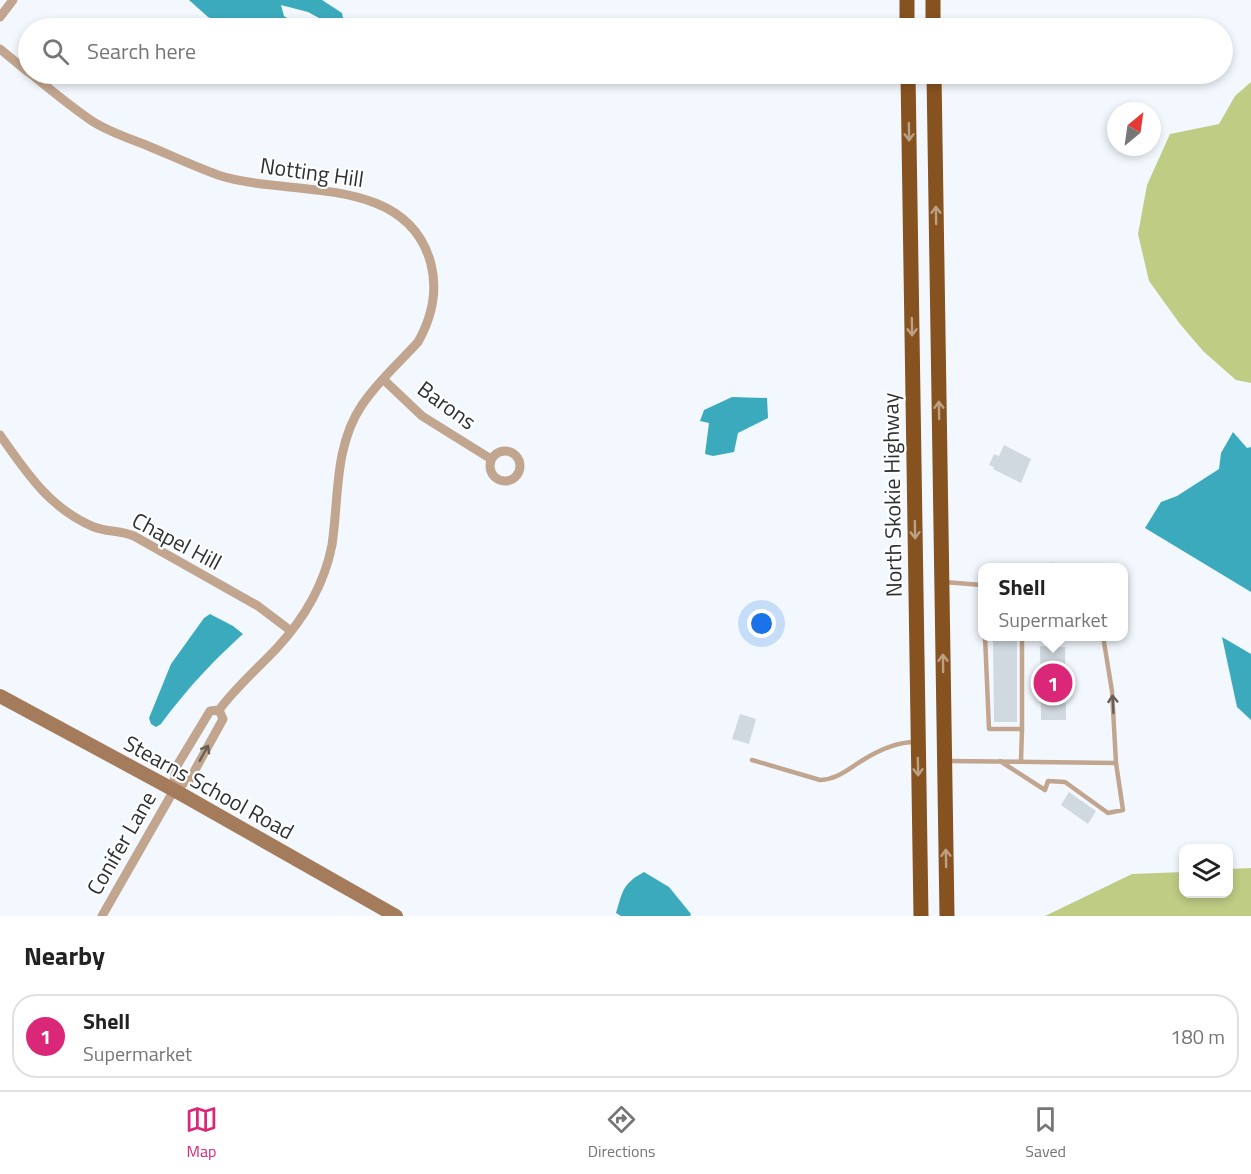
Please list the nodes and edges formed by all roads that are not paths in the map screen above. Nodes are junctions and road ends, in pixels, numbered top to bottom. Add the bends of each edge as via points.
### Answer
1 (13, 0) edge
2 (907, 0) edge
3 (933, 0) edge
4 (0, 17) edge
5 (907, 18) edge
6 (933, 18) edge
7 (0, 49) edge
8 (18, 63) edge
9 (44, 84) edge
10 (908, 84) edge
11 (934, 84) edge
12 (383, 379) junction
13 (0, 435) edge
14 (491, 459) dead end
15 (942, 582) junction
16 (978, 586) edge
17 (291, 631) junction
18 (985, 641) edge
19 (1022, 641) edge
20 (1104, 641) edge
21 (0, 696) edge
22 (219, 710) junction
23 (1022, 729) junction
24 (918, 741) junction
25 (752, 760) dead end
26 (944, 761) junction
27 (1000, 761) junction
28 (1021, 761) junction
29 (1116, 763) junction
30 (174, 790) junction
31 (102, 916) edge
32 (396, 916) edge
33 (921, 916) edge
34 (947, 916) edge

1 - 4 street
2 - 5 highway
3 - 6 highway
7 - 8 street, Notting Hill
9 - 12 street, Notting Hill via 93,122 202,169 244,182 364,198 398,214 424,247 432,268 434,294 429,321 421,336
10 -> 24 highway, North Skokie Highway
15 -> 11 highway
12 - 14 street, Barons via 422,416
12 - 17 street, Notting Hill via 362,405 348,433 329,559 315,596
13 - 17 street, Chapel Hill via 40,489 62,510 96,528 134,536 258,606
15 - 16 lane
26 -> 15 highway
17 - 22 street, Notting Hill
18 - 23 lane via 989,729
19 - 23 lane
29 -> 20 lane via 1112,691
21 - 30 main road, Stearns School Road
22 - 30 street, Notting Hill via 210,711 176,769
30 -> 22 street, Notting Hill via 190,778 223,719
23 - 28 lane
24 - 25 lane via 889,746 829,779 820,780
24 -> 33 highway, North Skokie Highway
26 - 27 lane
34 -> 26 highway
27 - 28 lane
27 - 29 lane via 1046,790 1048,781 1065,782 1108,813 1123,810
28 - 29 lane
30 - 31 street, Conifer Lane
30 - 32 main road, Stearns School Road

